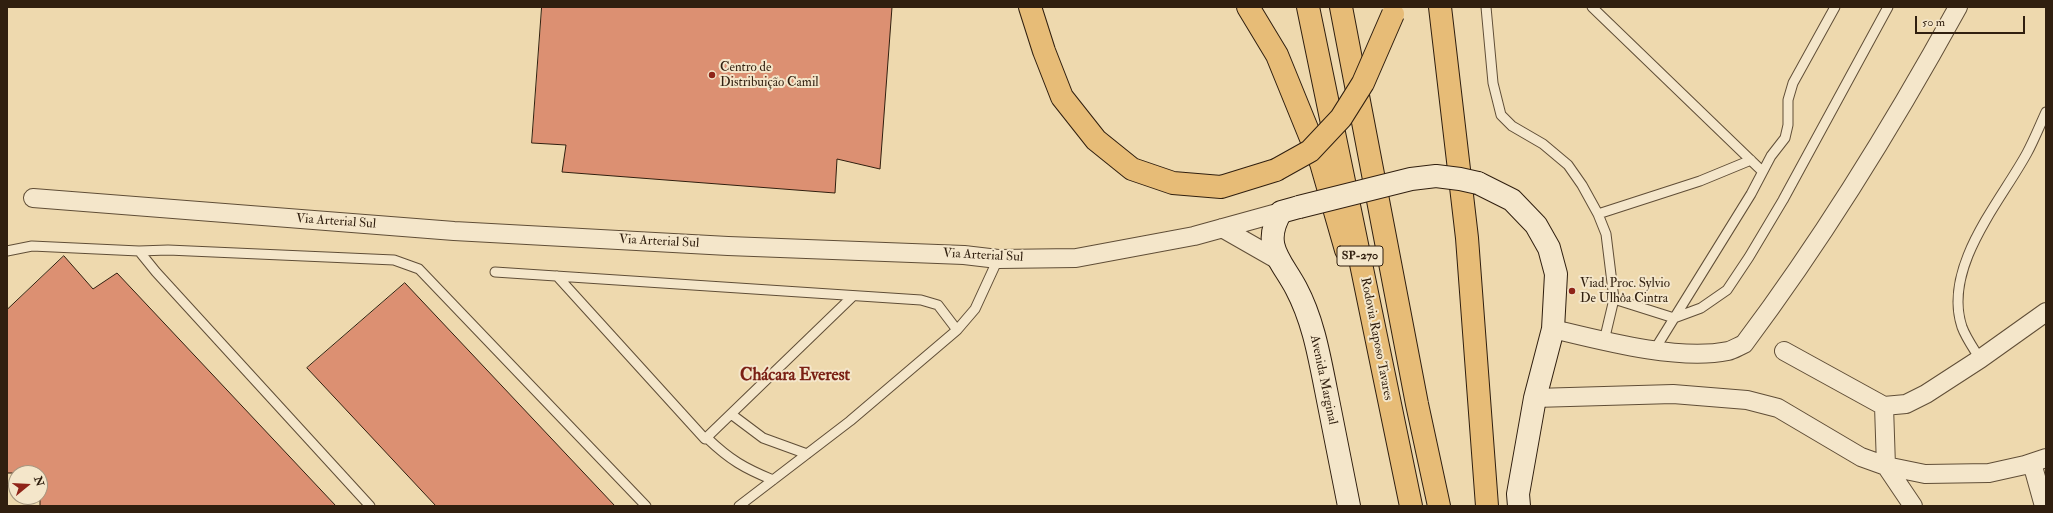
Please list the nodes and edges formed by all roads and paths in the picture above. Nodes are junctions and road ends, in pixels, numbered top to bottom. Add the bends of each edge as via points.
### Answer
1 (1030, 7) edge
2 (1248, 7) edge
3 (1308, 7) edge
4 (1341, 7) edge
5 (1486, 7) edge
6 (1592, 7) edge
7 (1835, 7) edge
8 (1888, 7) edge
9 (1958, 7) edge
10 (1393, 10) edge
11 (1440, 10) edge
12 (2046, 112) edge
13 (1751, 160) junction
14 (1762, 171) junction
15 (33, 198) dead end
16 (1290, 209) junction
17 (1598, 214) junction
18 (1222, 228) junction
19 (139, 250) junction
20 (7, 252) edge
21 (998, 258) junction
22 (1278, 260) junction
23 (495, 272) dead end
24 (557, 276) junction
25 (854, 296) junction
26 (1614, 299) junction
27 (2046, 312) edge
28 (1674, 318) junction
29 (957, 330) junction
30 (1553, 330) junction
31 (1604, 341) junction
32 (1655, 350) junction
33 (1784, 352) dead end
34 (1980, 359) junction
35 (1535, 398) junction
36 (1884, 406) junction
37 (731, 414) junction
38 (1392, 416) junction
39 (707, 438) junction
40 (807, 454) junction
41 (2039, 460) edge
42 (1886, 466) junction
43 (773, 480) junction
44 (370, 506) edge
45 (646, 506) edge
46 (739, 506) edge
47 (1349, 506) edge
48 (1411, 506) edge
49 (1439, 506) edge
50 (1487, 506) edge
51 (1519, 506) edge
52 (1913, 506) edge
53 (2044, 506) edge

1 - 10 highway, bridge via 1062,97 1096,140 1132,169 1173,183 1221,186 1276,170 1310,151 1341,118 1363,83
2 - 38 highway via 1277,55 1321,163
3 - 38 highway, Rodovia Raposo Tavares / SP-270
4 - 49 highway, SP-270
5 - 17 lane via 1493,83 1501,115 1512,126 1543,144 1568,165
6 - 13 lane
7 - 14 lane via 1793,83 1788,100 1785,138
8 - 28 lane via 1783,200 1727,290 1701,308
9 - 32 street via 1911,93 1839,210 1744,344 1729,351 1708,354
11 - 50 highway via 1467,238
12 - 34 lane via 2027,153 1980,227 1966,262 1961,281 1959,309 1962,327
13 - 14 lane
13 - 17 lane via 1700,181
14 - 28 lane via 1751,194
15 - 21 street, Via Arterial Sul via 454,231
16 - 18 street, Via Arterial Sul
16 - 22 main road, Avenida Marginal via 1274,224 1272,233
16 - 30 main road, bridge via 1411,179 1436,176 1478,183 1512,200 1536,225 1549,248 1556,274
17 - 26 lane via 1606,234
18 - 21 street, Via Arterial Sul via 1194,236 1076,258
18 - 22 street, Avenida Marginal
19 - 20 lane via 32,246
19 - 44 lane
19 - 45 lane via 394,260 420,269
21 - 29 lane via 974,309
22 - 47 main road, Avenida Marginal via 1296,288 1312,327
23 - 24 lane
24 - 25 lane
24 - 39 lane via 702,438
25 - 29 lane via 929,302 938,305
25 - 37 lane
26 - 28 lane
26 - 31 lane
27 - 34 street
28 - 32 lane
29 - 40 lane
30 - 31 street
30 - 35 main road
31 - 32 street
33 - 36 street
34 - 36 street via 1906,404
35 - 42 street via 1673,394 1747,400 1778,408 1861,458
35 - 51 main road via 1518,494
36 - 42 street
37 - 39 lane
37 - 40 lane via 763,438
38 - 48 highway, Rodovia Raposo Tavares / SP-270
39 - 43 lane via 727,457 748,470
40 - 43 lane
41 - 42 street via 1989,473 1925,474
41 - 53 street
42 - 52 street
43 - 46 lane

